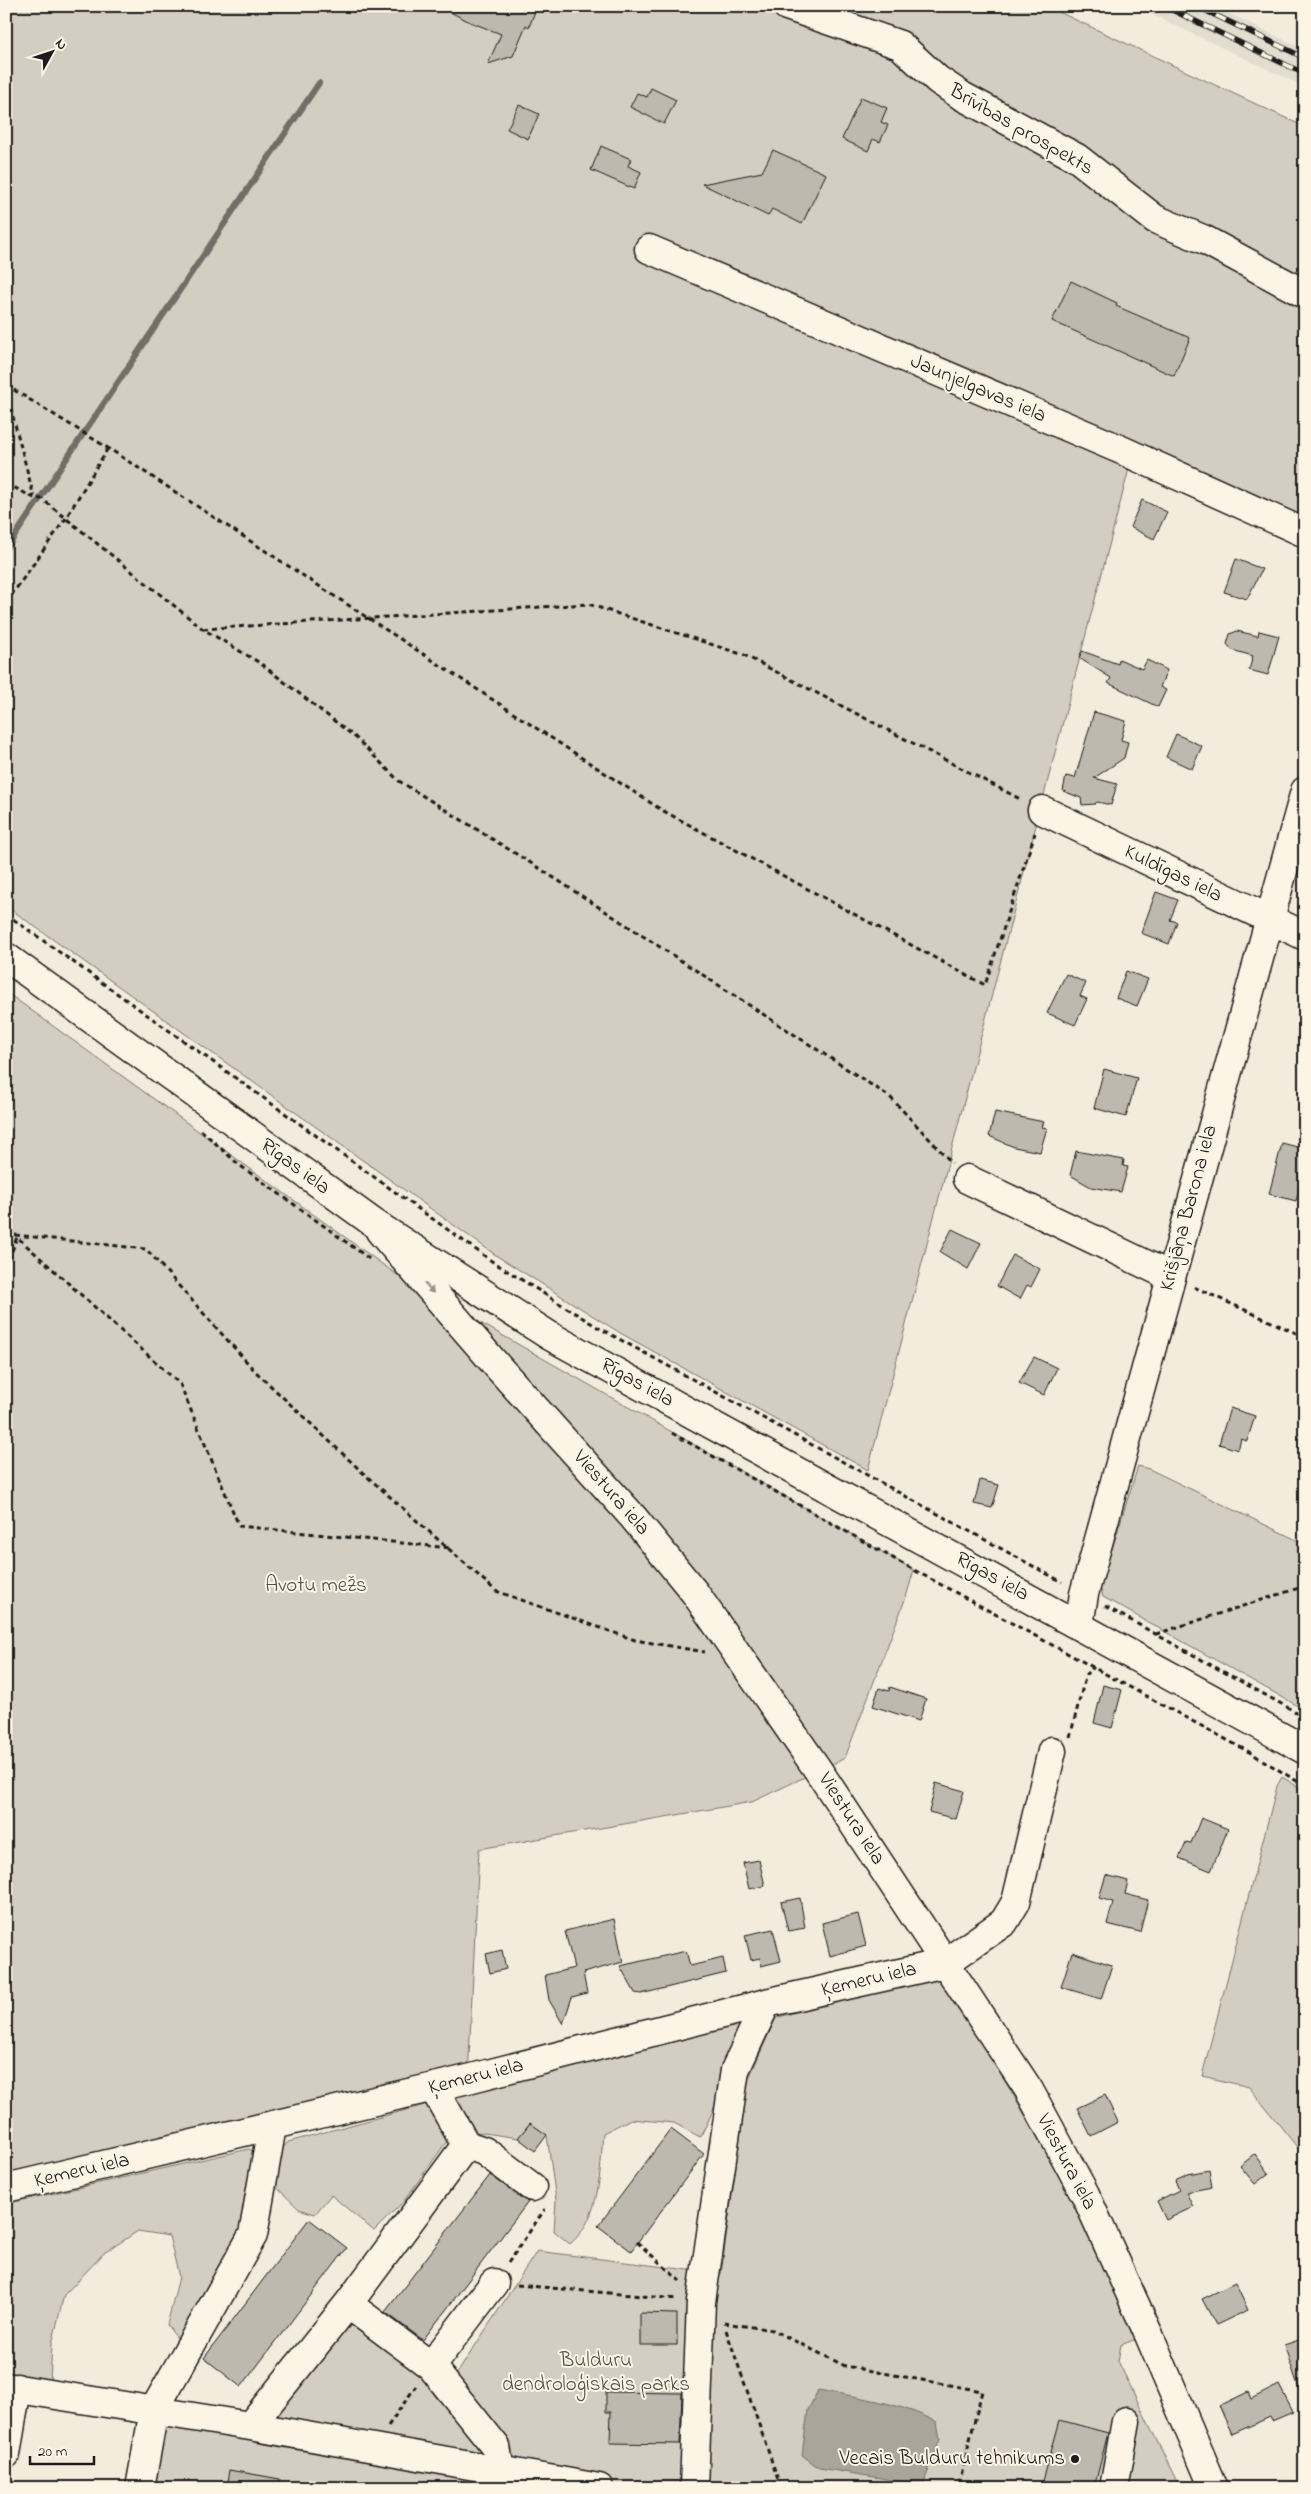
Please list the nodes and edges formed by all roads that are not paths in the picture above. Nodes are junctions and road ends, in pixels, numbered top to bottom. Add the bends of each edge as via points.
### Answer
1 (787, 6) edge
2 (649, 249) dead end
3 (1305, 294) edge
4 (1305, 533) edge
5 (1305, 791) edge
6 (1042, 810) road end
7 (1269, 920) junction
8 (1305, 936) edge
9 (6, 957) edge
10 (966, 1179) road end
11 (375, 1224) junction
12 (1170, 1276) junction
13 (1079, 1625) junction
14 (1305, 1750) edge
15 (1052, 1751) road end
16 (945, 1963) junction
17 (766, 2003) junction
18 (433, 2087) junction
19 (272, 2126) junction
20 (466, 2145) junction
21 (532, 2187) road end
22 (6, 2188) edge
23 (494, 2283) road end
24 (348, 2304) junction
25 (431, 2366) junction
26 (12, 2387) edge
27 (154, 2410) junction
28 (1126, 2421) dead end
29 (250, 2426) junction
30 (6, 2454) edge
31 (500, 2470) junction
32 (140, 2488) edge
33 (599, 2488) edge
34 (694, 2488) edge
35 (1114, 2488) edge
36 (1214, 2488) edge

1 - 3 street, Brīvības prospekts via 900,44 938,80 1077,158 1155,219 1205,240
2 - 4 street, Jaunjelgavas iela via 1117,448
5 - 7 street, Krišjāņa Barona iela
6 - 7 street, Kuldīgas iela
7 - 8 street, Kuldīgas iela
7 - 12 street, Krišjāņa Barona iela
9 - 11 street, Rīgas iela
10 - 12 street
11 - 13 street, Rīgas iela via 550,1336
11 -> 16 street, Viestura iela via 695,1592 818,1770
12 - 13 street, Krišjāņa Barona iela via 1084,1594
13 - 14 street, Rīgas iela
15 - 16 street via 1016,1902 1004,1922
16 - 17 street, Ķemeru iela
16 - 36 street, Viestura iela via 1029,2090 1085,2194
17 - 18 street, Ķemeru iela
17 - 34 street via 735,2070 701,2302
18 - 19 street, Ķemeru iela
18 - 20 street
19 - 22 street, Ķemeru iela
19 - 27 street via 253,2235
20 - 21 street via 484,2151
20 - 24 street
23 - 25 street
24 - 25 street
24 - 29 street
25 - 31 street via 496,2447
26 - 27 street
26 - 30 street
27 - 29 street
27 - 32 street
28 - 35 street
29 - 31 street
31 - 33 street

